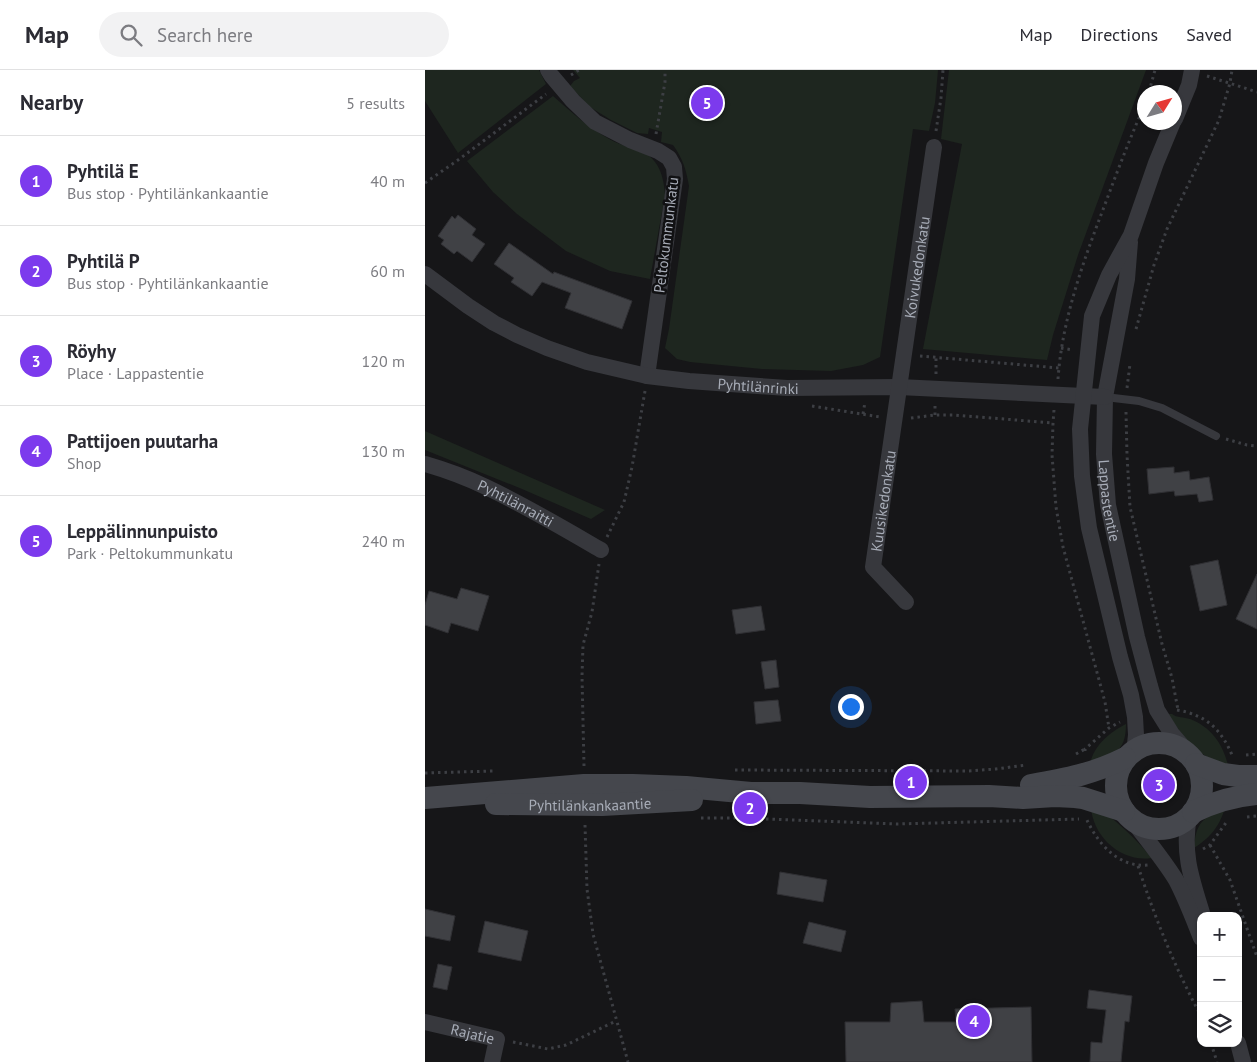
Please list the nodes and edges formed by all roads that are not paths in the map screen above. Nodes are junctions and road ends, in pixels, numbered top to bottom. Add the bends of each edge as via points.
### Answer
1 (548, 70) edge
2 (1193, 70) edge
3 (1182, 102) edge
4 (1170, 130) edge
5 (934, 147) road end
6 (1131, 235) junction
7 (428, 273) edge
8 (647, 376) junction
9 (899, 387) junction
10 (1083, 396) junction
11 (1105, 397) junction
12 (1216, 436) road end
13 (425, 464) edge
14 (601, 550) road end
15 (906, 602) dead end
16 (1128, 755) junction
17 (1193, 759) junction
18 (1233, 776) junction
19 (1257, 776) edge
20 (751, 793) junction
21 (1257, 794) edge
22 (989, 796) junction
23 (427, 798) edge
24 (1191, 815) junction
25 (1128, 816) junction
26 (1202, 912) edge
27 (1197, 928) edge
28 (425, 1022) edge
29 (1239, 1047) edge
30 (492, 1062) edge
31 (1243, 1062) edge

1 - 8 street, Peltokummunkatu via 595,122 669,158 674,167 675,179
2 - 3 street, Lappastentie
4 - 6 street, Lappastentie
5 - 9 street, Koivukedonkatu
6 - 10 street, Lappastentie via 1109,275 1093,316
6 - 11 street, Lappastentie via 1127,279
7 - 8 street, Pyhtilänrinki via 468,306 517,335 587,362
8 - 9 street, Pyhtilänrinki via 787,388
9 - 10 street, Pyhtilänrinki
9 - 15 street, Kuusikedonkatu via 873,567
10 - 11 street, Pyhtilänrinki
10 - 16 street, Lappastentie via 1081,476 1089,528 1135,717 1135,744
11 - 12 lane via 1139,401 1162,408
11 - 17 street, Lappastentie via 1104,454 1108,505 1137,637 1157,710
13 - 14 street, Pyhtilänraitti via 485,486
16 - 17 street via 1146,744 1157,742 1174,745
16 - 22 street, Pyhtilänkankaantie via 1106,768 1087,774
16 - 25 street via 1118,770 1115,784 1117,799
17 - 18 street
17 - 24 street via 1201,776 1202,788 1200,801
18 - 19 street
18 - 21 street
18 - 24 street via 1211,803
20 - 22 street, Pyhtilänkankaantie
20 - 23 street, Pyhtilänkankaantie via 676,801 585,805 494,804
20 - 23 street, Pyhtilänkankaantie via 686,787 584,785
22 - 25 street, Pyhtilänkankaantie via 1083,798
24 - 25 street via 1178,825 1165,829 1144,827
24 - 26 street via 1186,832 1187,857
25 - 27 street via 1175,880
28 - 30 street, Rajatie via 497,1039
29 - 31 street

